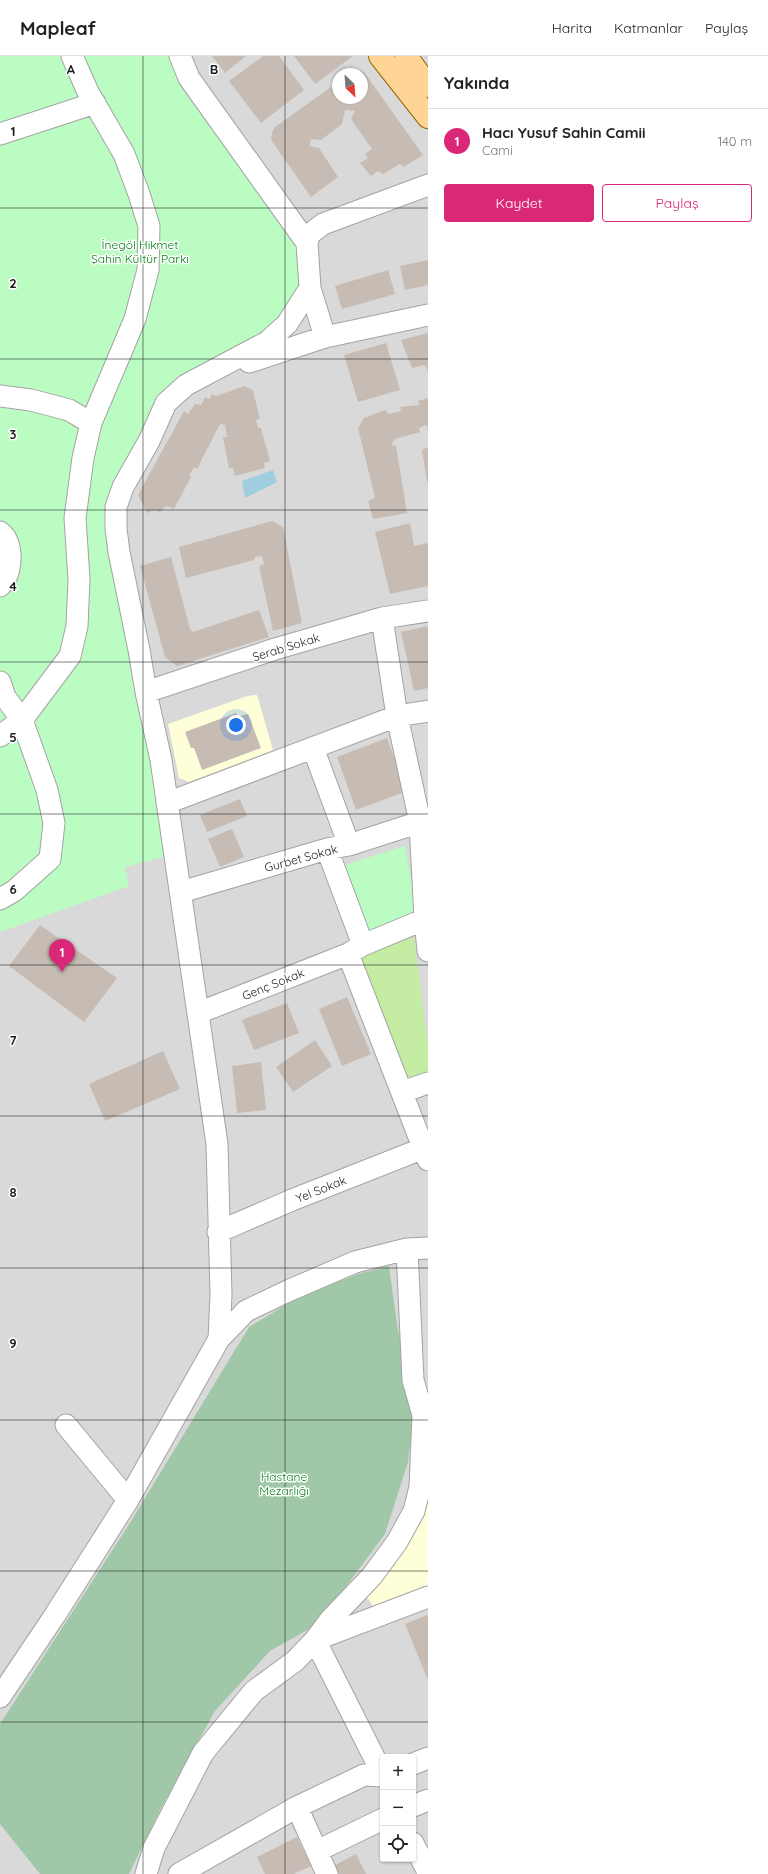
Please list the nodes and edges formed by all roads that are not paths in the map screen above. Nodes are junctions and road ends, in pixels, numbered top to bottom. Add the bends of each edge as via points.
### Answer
1 (72, 56) edge
2 (180, 56) edge
3 (380, 56) edge
4 (406, 56) edge
5 (428, 86) edge
6 (95, 103) junction
7 (428, 117) edge
8 (0, 134) edge
9 (428, 185) edge
10 (307, 243) junction
11 (310, 288) junction
12 (428, 315) edge
13 (325, 337) junction
14 (226, 363) junction
15 (0, 396) edge
16 (91, 423) junction
17 (0, 532) edge
18 (0, 586) edge
19 (428, 611) edge
20 (382, 618) junction
21 (0, 682) edge
22 (146, 692) junction
23 (428, 711) edge
24 (398, 716) junction
25 (22, 720) junction
26 (0, 736) edge
27 (313, 748) junction
28 (167, 803) junction
29 (420, 822) junction
30 (349, 845) junction
31 (327, 849) junction
32 (181, 892) junction
33 (0, 899) edge
34 (426, 918) edge
35 (355, 949) junction
36 (428, 951) edge
37 (198, 1013) junction
38 (428, 1083) edge
39 (402, 1092) junction
40 (426, 1154) edge
41 (218, 1232) junction
42 (428, 1248) edge
43 (407, 1249) junction
44 (219, 1339) junction
45 (426, 1415) edge
46 (66, 1425) dead end
47 (128, 1500) junction
48 (428, 1597) edge
49 (315, 1640) junction
50 (0, 1697) edge
51 (428, 1758) edge
52 (416, 1763) edge
53 (380, 1769) edge
54 (380, 1775) edge
55 (428, 1800) edge
56 (416, 1805) edge
57 (297, 1807) junction
58 (380, 1820) edge
59 (416, 1848) edge
60 (317, 1852) junction
61 (428, 1872) edge
62 (184, 1873) edge
63 (146, 1874) edge
64 (327, 1874) edge

1 - 6 street
2 - 10 street via 189,78
3 - 7 main road
4 - 5 main road
6 - 8 street
6 - 16 street via 124,154 149,226 148,270 135,319
9 - 10 street via 323,224 310,234
10 - 11 street
11 - 13 street
11 - 14 street via 287,324 267,342
12 - 13 street
13 - 14 street via 253,362
14 - 22 street via 186,386 166,403 149,441 123,487 116,507 119,552
15 - 16 street via 70,410
16 - 25 street via 83,458 75,518 79,579 77,626 70,656
17 - 18 street via 6,539 11,564
19 - 20 street, Serab Sokak
20 - 22 street, Serab Sokak via 275,649
20 - 24 street
21 - 25 street via 5,697
22 - 28 street via 161,760
23 - 24 street
24 - 27 street
24 - 29 street
25 - 26 street
25 - 33 street via 47,790 54,823 50,859 14,891
27 - 28 street
27 - 30 street
28 - 32 street
29 - 30 street, Gurbet Sokak
29 - 34 street
30 - 31 street, Gurbet Sokak
31 - 32 street, Gurbet Sokak
31 - 35 street
32 - 37 street
34 - 35 street, Genç Sokak
34 - 36 street
35 - 37 street, Genç Sokak
35 - 39 street
37 - 41 street via 217,1144
38 - 39 street
39 - 40 street
40 - 41 street, Yel Sokak via 292,1200
41 - 44 street via 221,1295
42 - 43 street
43 - 44 street via 355,1262 246,1311
43 - 45 street via 413,1380
44 - 47 street
45 - 49 street via 420,1487 414,1511 397,1542 372,1576 330,1620
46 - 47 street
47 - 50 street
48 - 49 street
49 - 53 street
49 - 63 street via 296,1661 254,1691 203,1754 154,1848
51 - 52 street
54 - 57 street via 364,1775
55 - 56 street
57 - 60 street
57 - 62 street
58 - 60 street
59 - 61 street
60 - 64 street

